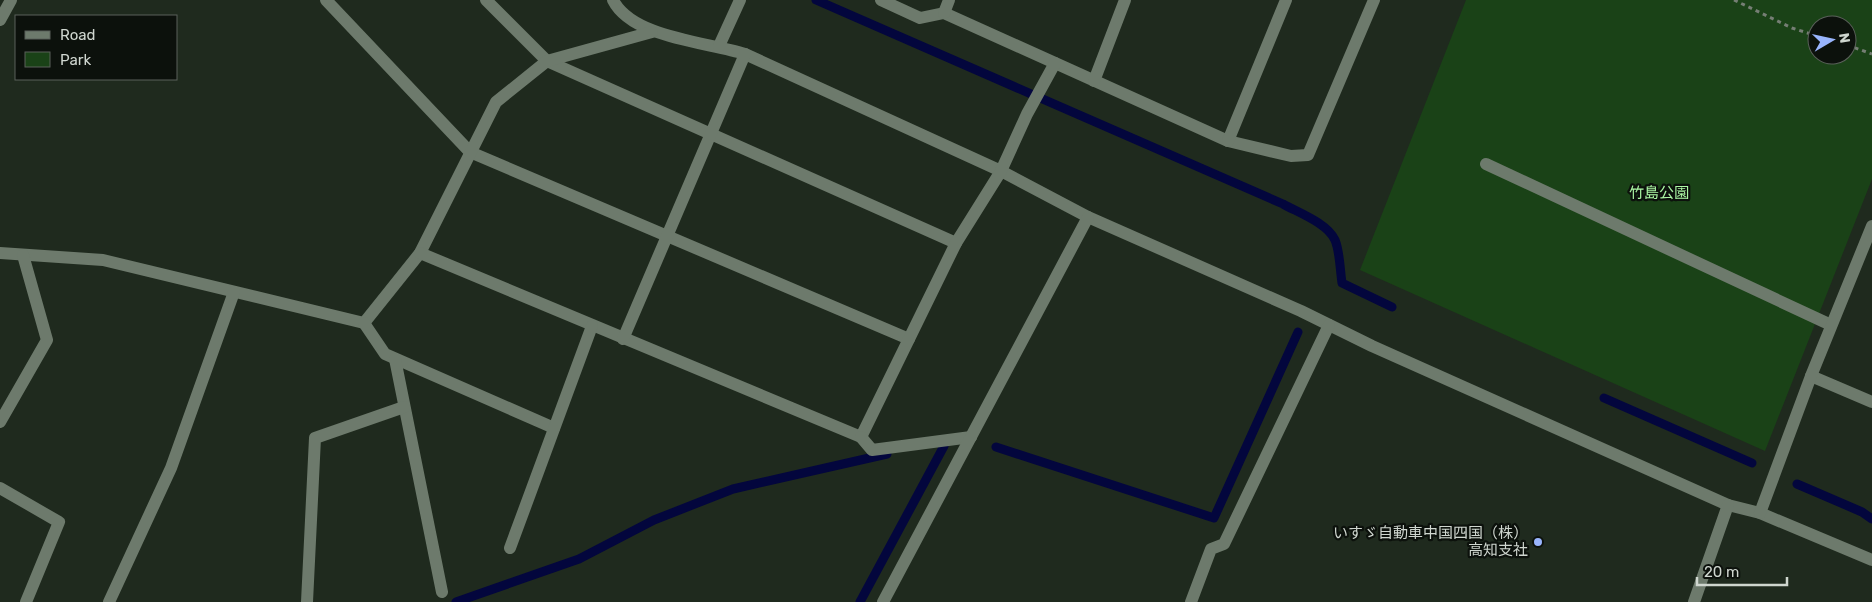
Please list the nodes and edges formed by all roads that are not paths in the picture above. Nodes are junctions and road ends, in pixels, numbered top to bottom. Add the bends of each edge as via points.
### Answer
1 (11, 0) edge
2 (326, 0) edge
3 (486, 0) edge
4 (613, 0) edge
5 (740, 0) edge
6 (881, 0) edge
7 (950, 0) edge
8 (1125, 0) edge
9 (1286, 0) edge
10 (1374, 0) edge
11 (944, 13) junction
12 (0, 20) edge
13 (652, 32) junction
14 (719, 46) junction
15 (745, 54) junction
16 (547, 61) junction
17 (1055, 63) junction
18 (1094, 80) junction
19 (711, 134) junction
20 (1228, 141) junction
21 (470, 152) junction
22 (1486, 164) dead end
23 (1001, 170) junction
24 (1088, 217) junction
25 (1872, 226) edge
26 (667, 236) junction
27 (956, 243) junction
28 (0, 253) edge
29 (420, 253) junction
30 (23, 255) junction
31 (234, 292) junction
32 (364, 323) junction
33 (1329, 325) junction
34 (1831, 325) junction
35 (592, 326) junction
36 (623, 339) junction
37 (909, 339) junction
38 (395, 359) junction
39 (1811, 376) junction
40 (1872, 402) edge
41 (404, 407) junction
42 (0, 422) edge
43 (554, 428) junction
44 (861, 437) junction
45 (971, 437) junction
46 (0, 488) edge
47 (1728, 505) junction
48 (1760, 513) junction
49 (510, 548) dead end
50 (1872, 560) edge
51 (442, 592) dead end
52 (26, 602) edge
53 (109, 602) edge
54 (307, 602) edge
55 (883, 602) edge
56 (1191, 602) edge
57 (1694, 602) edge

1 - 12 street
2 - 21 street
3 - 16 street
4 - 13 street via 618,10
5 - 14 street
6 - 11 street via 920,18
7 - 11 street
8 - 18 street
9 - 20 street
10 - 20 street via 1308,155 1290,156
11 - 17 street
13 - 14 street
13 - 16 street
14 - 15 street
15 - 19 street
15 - 23 street
16 - 19 street
16 - 21 street via 496,102
17 - 18 street
17 - 23 street
18 - 20 street
19 - 26 street
19 - 27 street
21 - 26 street
21 - 29 street
22 - 34 street
23 - 24 street
23 - 27 street
24 - 33 street
24 - 45 street
25 - 34 street
26 - 36 street
26 - 37 street
27 - 37 street
28 - 30 street
29 - 32 street
29 - 35 street
30 - 31 street via 104,260
30 - 42 street via 47,340
31 - 32 street
31 - 53 street via 170,468
32 - 38 street via 385,354
33 - 47 street
33 - 56 street via 1224,544 1211,549
34 - 39 street
35 - 36 street
35 - 43 street
36 - 44 street
37 - 44 street
38 - 41 street
38 - 43 street
39 - 40 street
39 - 48 street
41 - 51 street
41 - 54 street via 315,438
43 - 49 street
44 - 45 street via 872,450
45 - 55 street
46 - 52 street via 59,522
47 - 48 street
47 - 57 street
48 - 50 street

